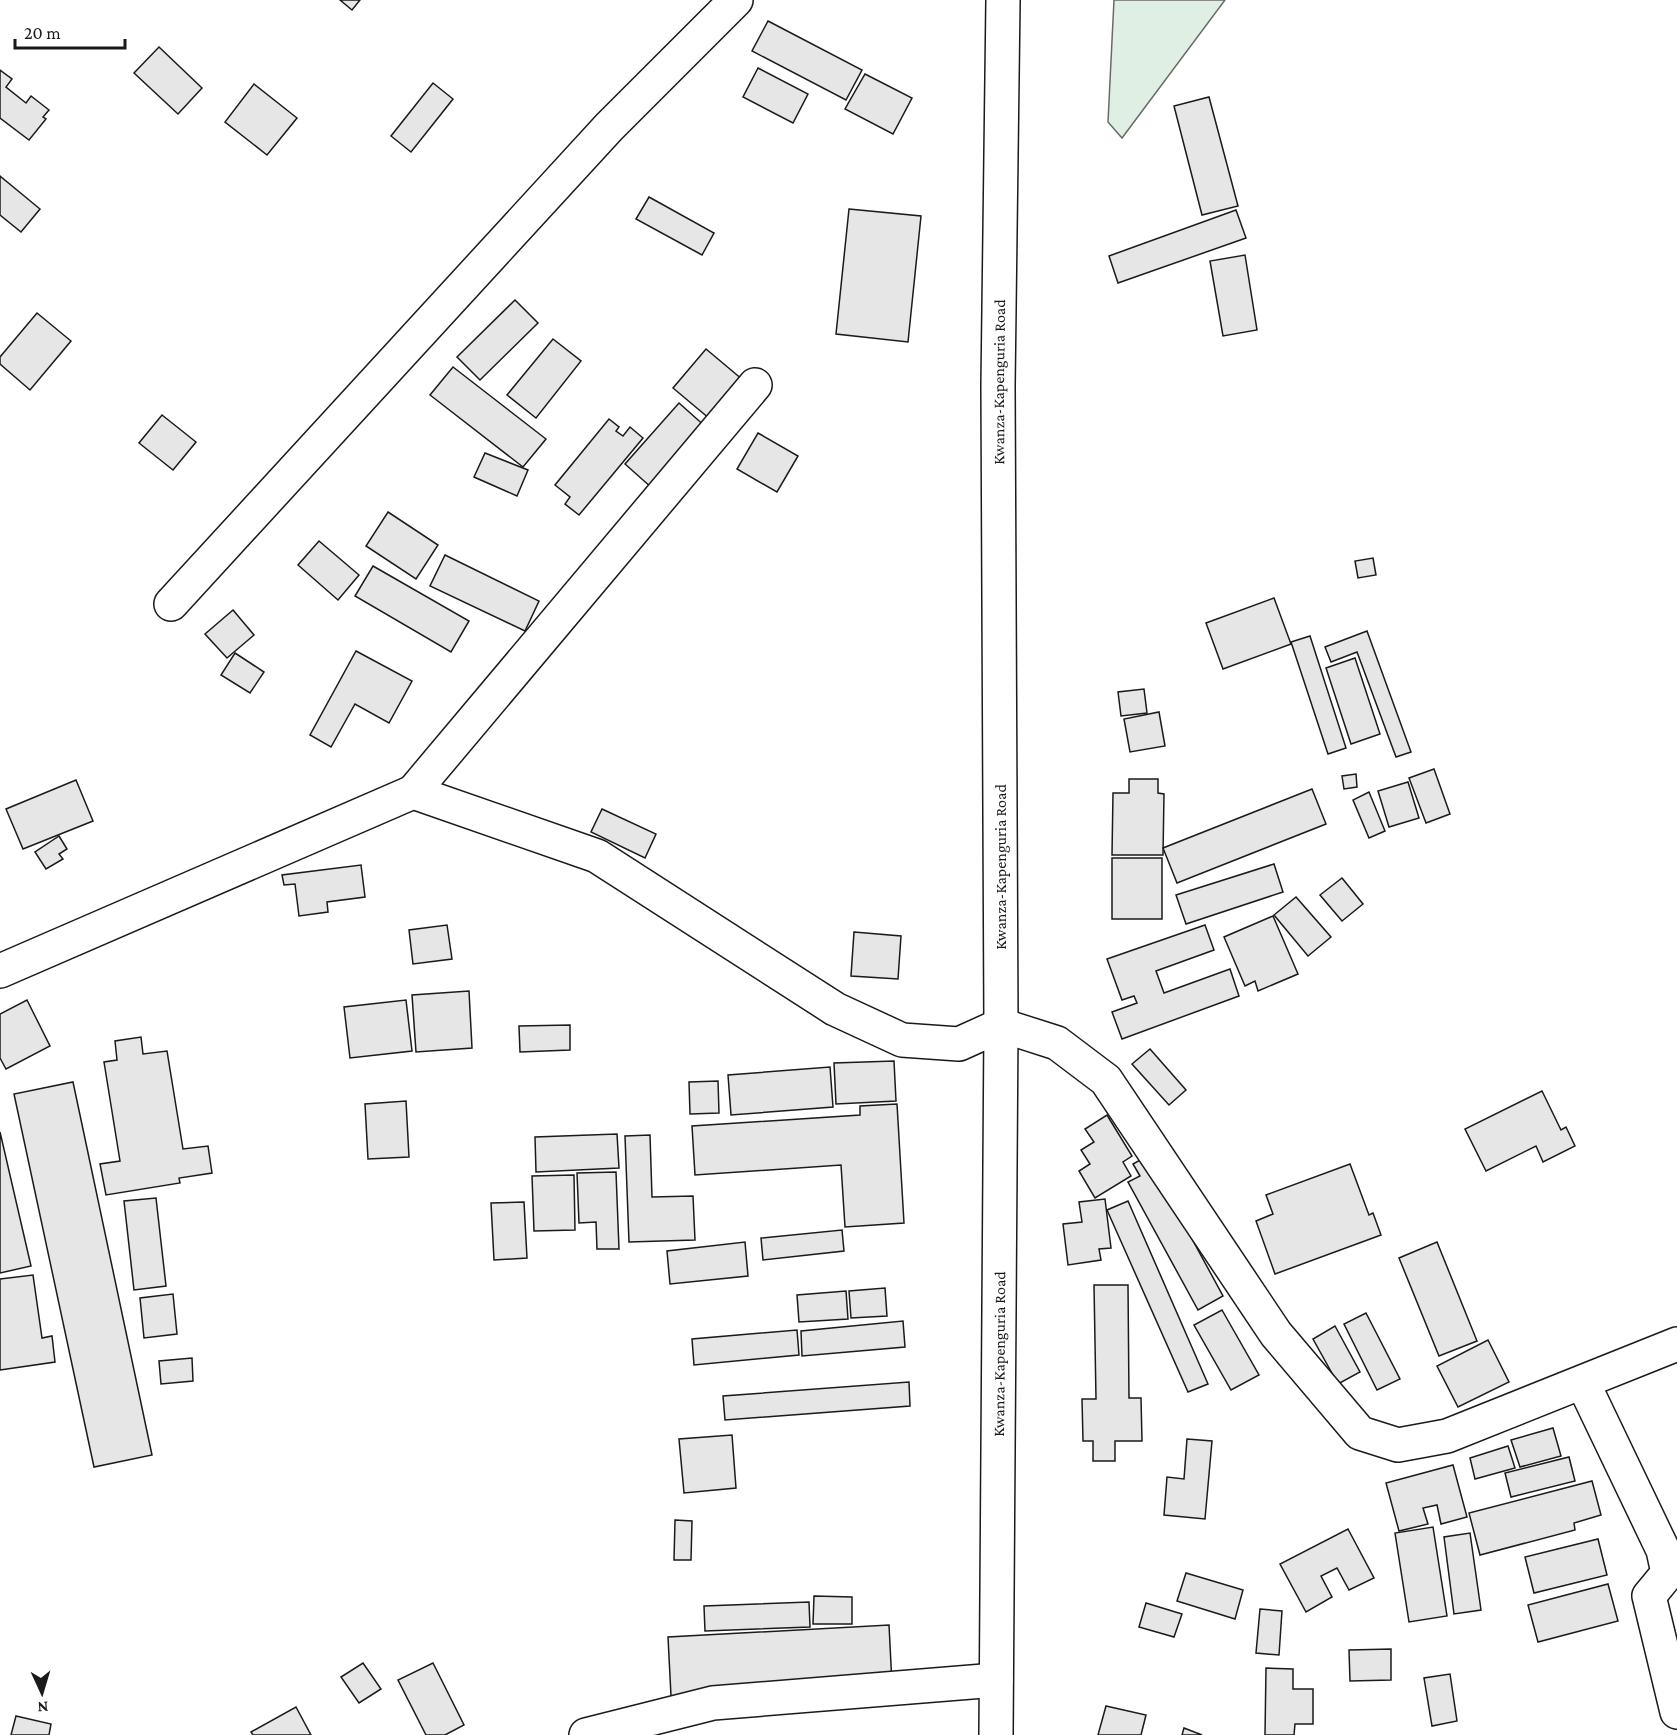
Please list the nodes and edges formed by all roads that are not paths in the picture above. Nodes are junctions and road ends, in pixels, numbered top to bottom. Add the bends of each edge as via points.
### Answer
1 (736, 0) edge
2 (1004, 0) edge
3 (755, 385) dead end
4 (171, 604) dead end
5 (413, 792) junction
6 (0, 971) edge
7 (1001, 1024) junction
8 (1677, 1344) edge
9 (1583, 1383) junction
10 (996, 1680) junction
11 (1677, 1712) edge
12 (586, 1735) edge
13 (996, 1735) edge

1 - 4 street via 609,127
2 - 7 street, Kwanza-Kapenguria Road via 998,386
3 - 5 street
5 - 6 street
5 - 7 street via 597,856 835,1009 902,1041 959,1044
7 - 9 street via 1057,1043 1106,1080 1276,1334 1360,1433 1398,1445 1447,1436
7 - 10 street, Kwanza-Kapenguria Road
8 - 9 street
9 - 11 street via 1663,1550 1668,1573 1649,1596
10 - 12 street via 713,1704
10 - 13 street, Kwanza-Kapenguria Road

